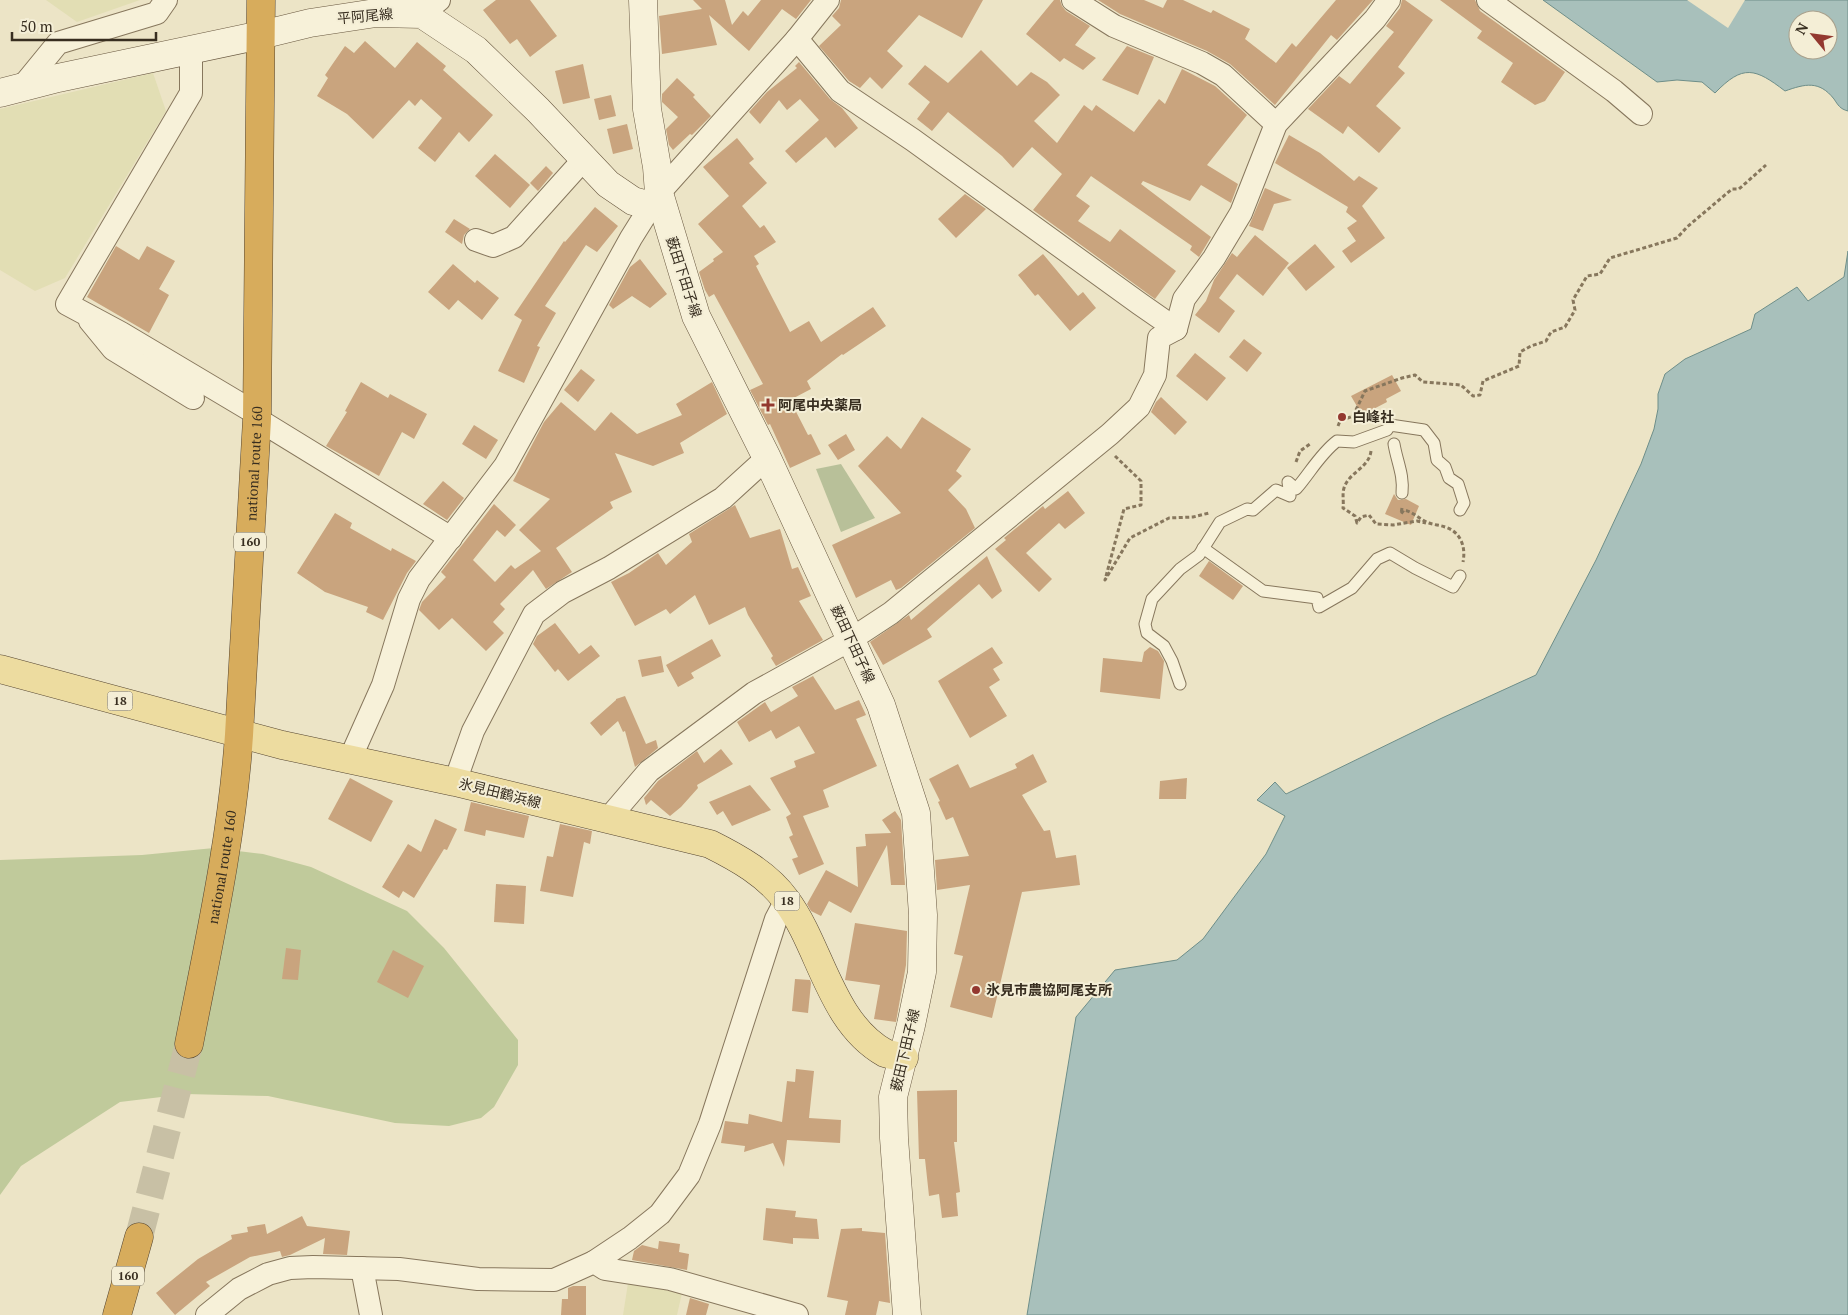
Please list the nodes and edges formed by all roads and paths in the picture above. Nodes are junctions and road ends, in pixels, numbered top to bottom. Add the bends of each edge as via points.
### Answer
1 (166, 0) edge
2 (262, 0) edge
3 (643, 0) edge
4 (828, 0) edge
5 (1073, 0) edge
6 (1389, 0) edge
7 (1488, 0) edge
8 (430, 7) edge
9 (261, 35) junction
10 (797, 40) junction
11 (191, 49) junction
12 (11, 90) edge
13 (1641, 114) dead end
14 (1276, 124) junction
15 (584, 159) junction
16 (1766, 164) dead end
17 (655, 200) junction
18 (476, 240) dead end
19 (85, 314) junction
20 (1176, 328) junction
21 (193, 398) dead end
22 (257, 416) junction
23 (1338, 428) dead end
24 (1110, 434) junction
25 (1316, 441) dead end
26 (1394, 444) dead end
27 (1370, 448) dead end
28 (291, 456) dead end
29 (767, 458) junction
30 (1288, 482) junction
31 (1402, 493) joint
32 (393, 502) junction
33 (1217, 510) dead end
34 (1460, 510) dead end
35 (1429, 524) junction
36 (451, 538) junction
37 (1203, 548) junction
38 (1460, 576) joint
39 (850, 640) junction
40 (0, 670) edge
41 (1180, 684) dead end
42 (239, 735) junction
43 (350, 759) junction
44 (455, 782) junction
45 (608, 819) junction
46 (786, 900) junction
47 (189, 1044) tunnel mouth
48 (904, 1058) junction
49 (139, 1237) tunnel mouth
50 (594, 1262) junction
51 (362, 1268) junction
52 (117, 1315) edge
53 (207, 1315) edge
54 (371, 1315) edge
55 (797, 1315) edge
56 (907, 1315) edge

1 - 12 street via 157,13 58,43
2 - 9 highway, national route 160 / 160
3 - 17 main road, 薮田下田子線 via 646,109 656,167
4 - 10 street
5 - 14 street via 1114,26 1202,63 1222,75
6 - 14 street
7 - 13 street
8 - 9 main road, 平阿尾線 via 310,22
8 - 15 main road, 平阿尾線 via 538,110
9 - 11 main road, 平阿尾線
9 - 22 highway, national route 160 / 160
10 - 17 street
10 - 20 street via 840,91
11 - 12 main road, 平阿尾線
11 - 19 street via 191,93 67,304
14 - 20 street via 1241,213 1184,300
15 - 17 main road, 平阿尾線 via 608,184 633,202
15 - 18 street via 514,237 493,246
16 - 23 path via 1739,189 1732,189 1677,238 1610,258 1600,274 1587,276 1572,300 1575,310 1565,327 1552,332 1546,341 1520,352 1520,366 1483,381 1480,395 1473,396 1461,385 1423,382 1415,375 1402,378 1365,392 1353,416 1340,421
17 - 29 main road, 薮田下田子線 via 696,316
17 - 36 street via 505,466
19 - 21 street via 113,349
19 - 22 street
20 - 24 street via 1159,338 1155,375 1139,407
22 - 32 street
22 - 42 highway, national route 160 / 160
24 - 33 path via 1114,454 1140,481 1141,504 1124,508 1105,580 1130,538 1169,518 1193,517
24 - 39 street via 891,613
25 - 30 path via 1300,451
26 - 31 lane via 1403,479
27 - 35 path via 1369,459 1343,490 1344,508 1355,516 1357,523 1361,516 1369,515 1376,524 1417,521
28 - 32 street via 379,509
29 - 39 main road, 薮田下田子線
29 - 44 street via 723,498 609,568 563,592 534,614 473,730
30 - 34 lane via 1296,489 1337,441 1354,442 1387,430 1390,425 1424,430 1434,443 1436,460 1445,467 1449,478 1458,484 1464,504
30 - 37 lane via 1290,496 1276,490 1253,510 1247,509 1220,522
31 - 35 path via 1401,514 1408,511
32 - 36 street
35 - 38 path via 1447,527 1462,542 1465,554
36 - 43 street via 419,579 409,598 383,684
37 - 38 lane via 1263,591 1317,598 1319,607 1352,588 1377,559 1390,553 1453,586
37 - 41 lane via 1152,599 1145,624 1147,633 1164,646
39 - 45 street via 747,698 649,771
39 - 48 main road, 薮田下田子線 via 881,705 916,813 923,915 922,972
40 - 42 main road, 氷見田鶴浜線 / 18
42 - 43 main road, 氷見田鶴浜線 / 18
42 - 47 highway, national route 160 / 160 via 216,907
43 - 44 main road, 氷見田鶴浜線 / 18
44 - 45 main road, 氷見田鶴浜線 / 18
45 - 46 main road, 氷見田鶴浜線 / 18 via 710,844 742,860
46 - 48 main road, 氷見田鶴浜線 / 18 via 838,1002 862,1035 886,1053
46 - 50 street via 776,919 710,1124 689,1175 660,1214
48 - 56 main road, 薮田下田子線 via 894,1097 894,1138
49 - 52 highway, 160
50 - 51 street via 554,1280 478,1279
50 - 55 street via 605,1270 670,1279
51 - 53 street via 290,1268 268,1274 239,1289
51 - 54 street

